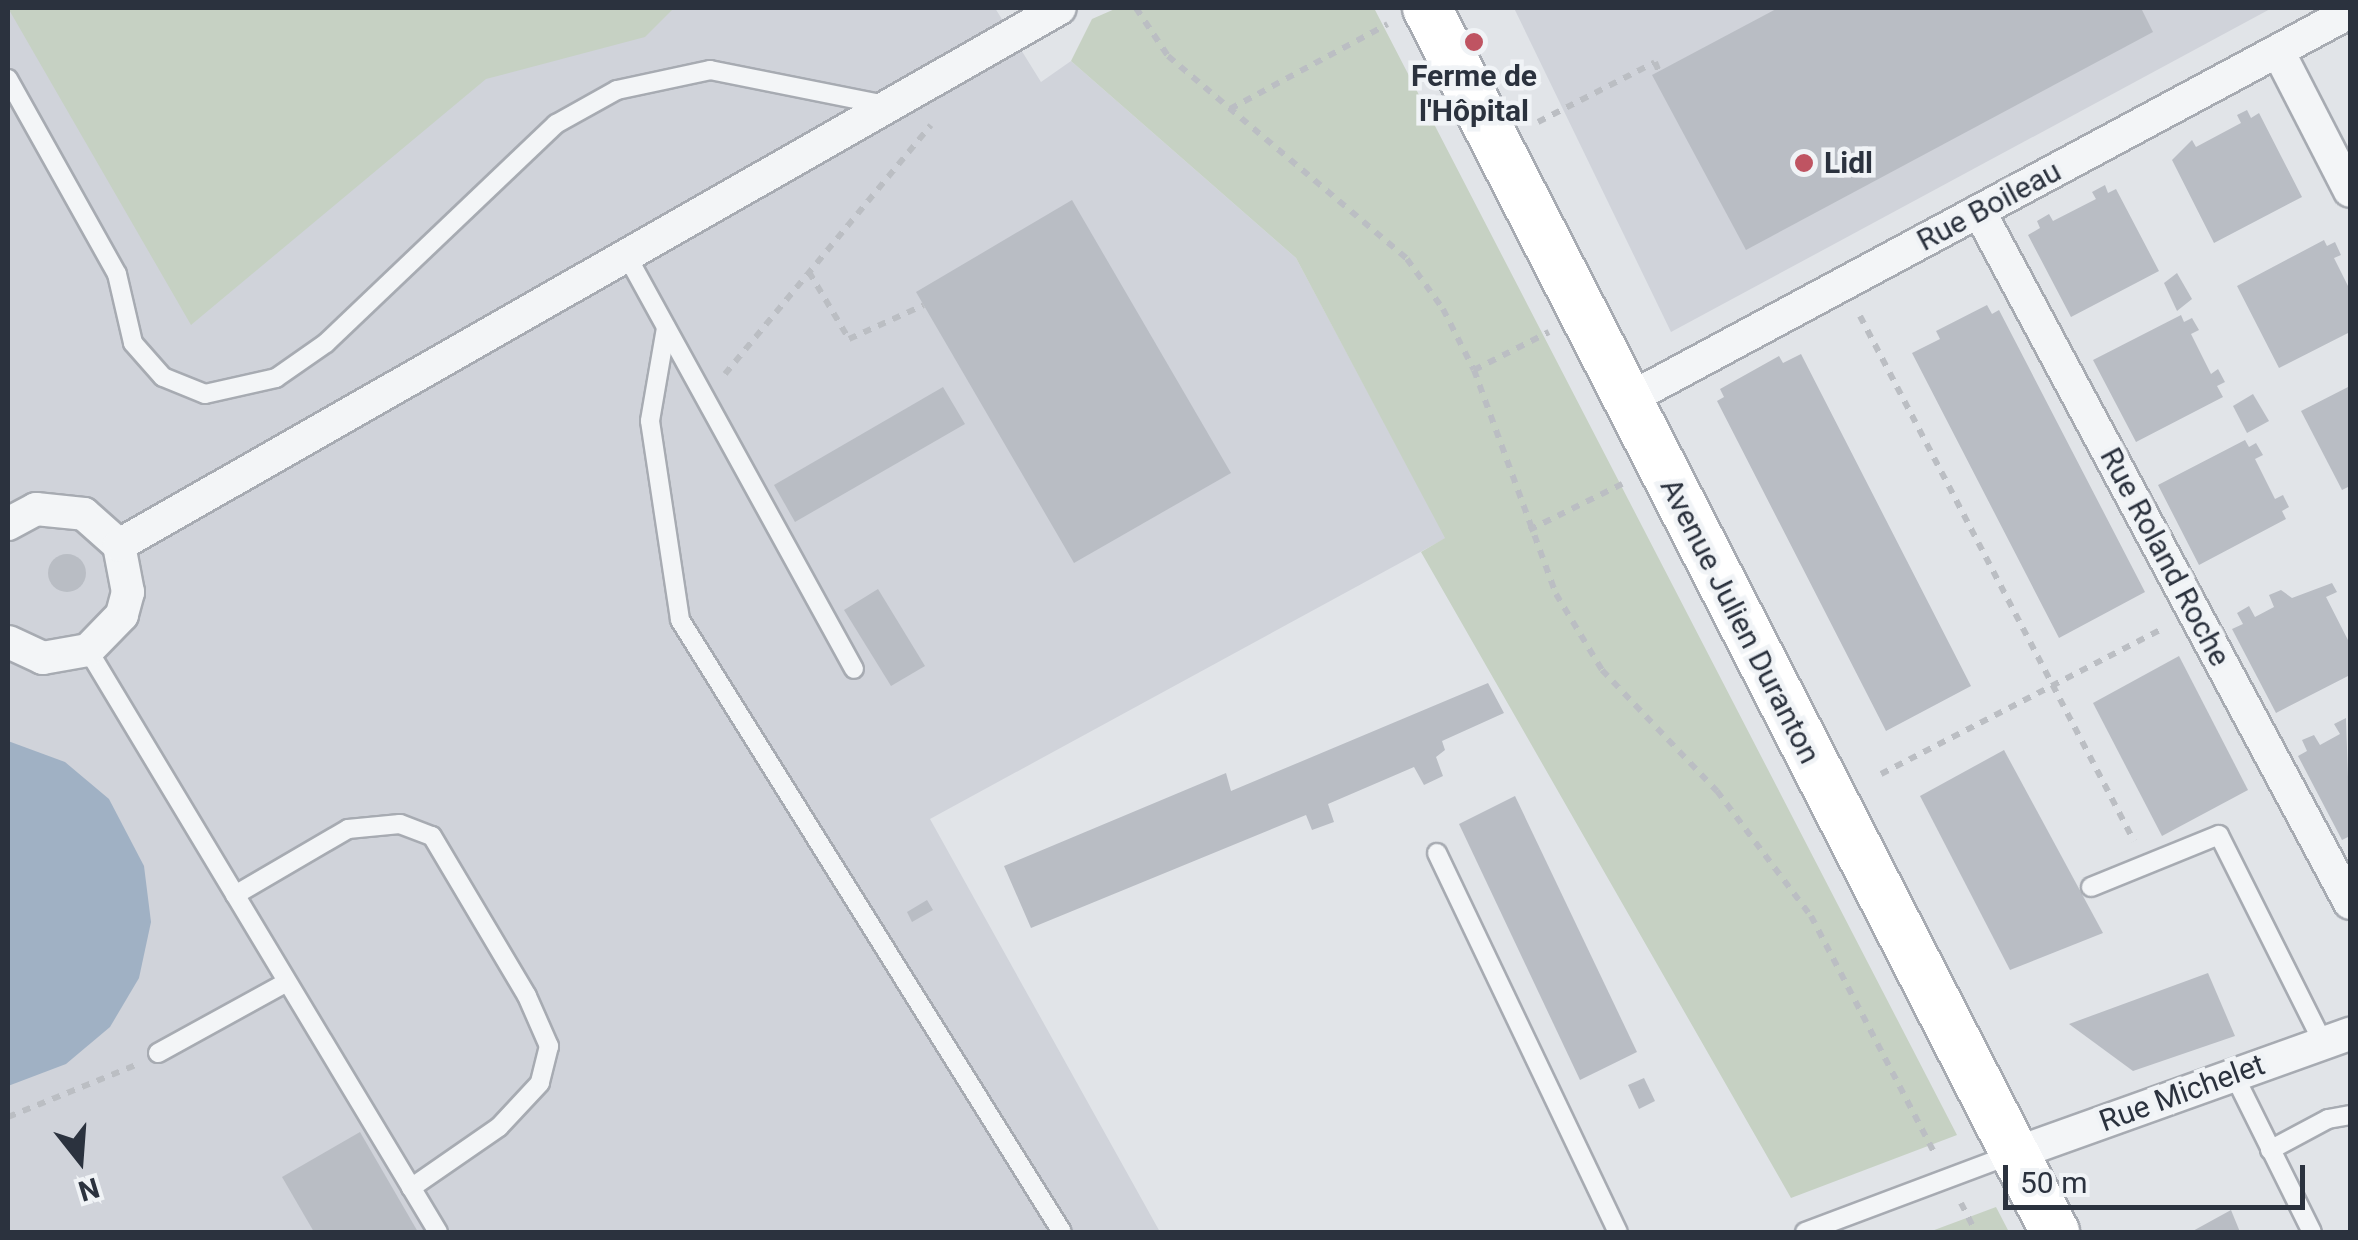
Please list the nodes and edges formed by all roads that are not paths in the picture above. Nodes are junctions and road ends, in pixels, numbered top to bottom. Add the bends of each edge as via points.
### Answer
1 (1060, 8) edge
2 (1414, 12) edge
3 (2350, 12) edge
4 (2278, 51) junction
5 (8, 78) edge
6 (891, 106) junction
7 (2350, 191) edge
8 (1979, 211) junction
9 (627, 256) junction
10 (666, 328) junction
11 (1627, 400) junction
12 (10, 517) edge
13 (119, 545) junction
14 (8, 642) edge
15 (88, 650) junction
16 (854, 670) dead end
17 (1438, 853) dead end
18 (2091, 887) dead end
19 (234, 895) junction
20 (2350, 903) edge
21 (287, 982) junction
22 (2337, 1038) edge
23 (158, 1053) road end
24 (2234, 1075) junction
25 (2350, 1115) edge
26 (2270, 1150) junction
27 (2014, 1154) junction
28 (411, 1188) junction
29 (438, 1232) edge
30 (1062, 1232) edge
31 (1618, 1232) edge
32 (1805, 1232) edge
33 (2056, 1232) edge
34 (2312, 1232) edge

1 - 6 street
2 - 11 main road, Avenue Julien Duranton
3 - 4 street, Rue Boileau
4 - 7 street
4 - 8 street, Rue Boileau
5 - 6 lane via 117,274 132,343 164,377 205,394 276,378 326,343 556,124 617,90 710,70
6 - 9 street
8 - 11 street, Rue Boileau
8 - 20 street, Rue Roland Roche
9 - 10 lane
9 - 13 street
10 - 16 lane
10 - 30 lane via 650,421 680,620
11 - 27 main road, Avenue Julien Duranton
12 - 13 street via 60,508 94,520
13 - 15 street via 128,592 122,615
14 - 15 street via 43,658
15 - 19 lane
17 - 31 lane
18 - 22 lane via 2219,835
19 - 21 lane
19 - 28 lane via 348,829 400,824 432,836 527,996 548,1046 540,1083 499,1128
21 - 23 lane
21 - 28 lane
22 - 24 street, Rue Michelet
24 - 26 lane
24 - 27 street, Rue Michelet
25 - 26 lane via 2328,1119
26 - 34 lane
27 - 32 lane
27 - 33 main road, Avenue Julien Duranton
28 - 29 lane

